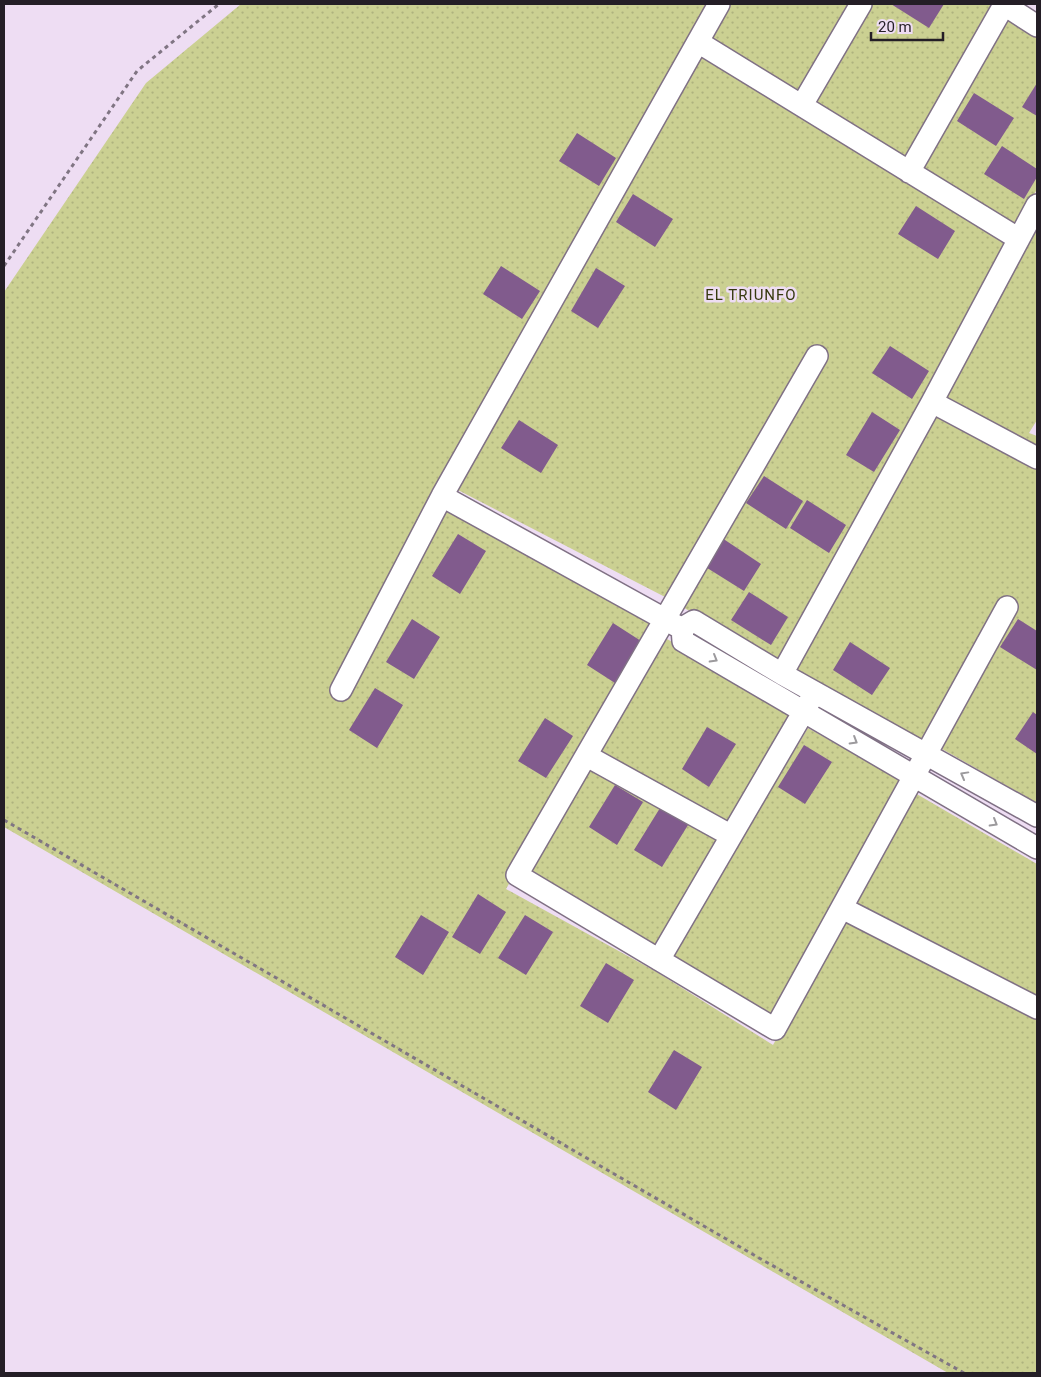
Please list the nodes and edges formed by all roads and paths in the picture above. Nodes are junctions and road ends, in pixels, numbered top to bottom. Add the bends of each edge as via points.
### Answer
1 (219, 4) edge
2 (719, 4) edge
3 (861, 4) edge
4 (1004, 4) edge
5 (1037, 26) edge
6 (698, 42) junction
7 (802, 106) junction
8 (910, 172) junction
9 (1037, 205) edge
10 (1019, 239) junction
11 (4, 266) edge
12 (817, 356) dead end
13 (932, 402) junction
14 (1037, 458) edge
15 (442, 496) junction
16 (1007, 607) dead end
17 (674, 624) junction
18 (782, 674) junction
19 (341, 690) dead end
20 (815, 692) junction
21 (804, 710) junction
22 (926, 754) junction
23 (587, 756) junction
24 (914, 776) junction
25 (1037, 816) edge
26 (4, 820) edge
27 (730, 835) junction
28 (1035, 842) edge
29 (842, 908) junction
30 (659, 960) junction
31 (1037, 1008) edge
32 (964, 1373) edge

1 - 11 path via 137,71
2 - 6 street
3 - 7 street
4 - 5 street
4 - 8 street
6 - 7 street
6 - 15 street
7 - 8 street
8 - 10 street
9 - 10 street
10 - 13 street
12 - 17 street
13 - 14 street
13 - 18 street
15 - 17 street
15 - 19 street
16 - 22 street
17 - 18 street via 694,621
17 -> 21 street via 683,641
17 - 23 street
18 - 20 street
20 - 21 street
20 - 22 street
21 -> 24 street
21 - 27 street
22 - 24 street
25 -> 22 street
23 - 27 street
23 - 30 street via 517,875
24 -> 28 street
24 - 29 street
26 - 32 path via 759,1258
27 - 30 street
29 - 30 street via 775,1029
29 - 31 street

